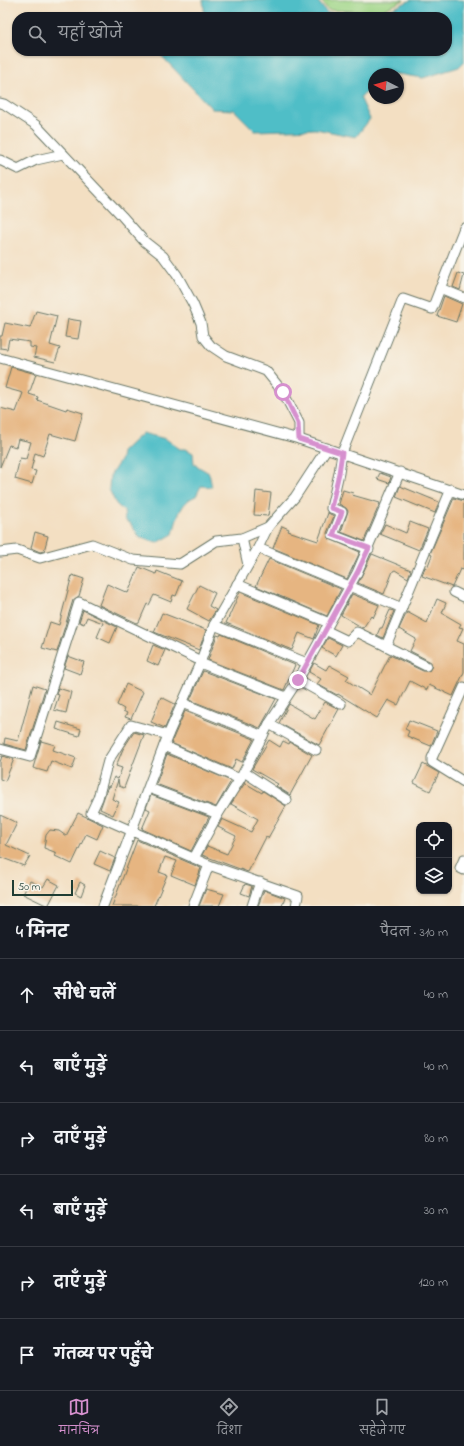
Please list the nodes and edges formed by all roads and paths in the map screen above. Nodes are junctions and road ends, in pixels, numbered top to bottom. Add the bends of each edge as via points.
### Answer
1 (0, 103) edge
2 (63, 154) junction
3 (0, 160) edge
4 (464, 228) edge
5 (460, 247) edge
6 (440, 288) junction
7 (464, 298) edge
8 (0, 358) edge
9 (299, 439) junction
10 (327, 448) junction
11 (342, 453) junction
12 (400, 472) junction
13 (451, 489) junction
14 (464, 495) edge
15 (268, 527) junction
16 (242, 538) junction
17 (258, 548) junction
18 (369, 548) junction
19 (0, 552) edge
20 (248, 565) junction
21 (237, 584) junction
22 (351, 585) junction
23 (454, 592) dead end
24 (464, 597) edge
25 (402, 608) junction
26 (214, 625) junction
27 (327, 627) junction
28 (386, 646) junction
29 (201, 662) junction
30 (307, 663) junction
31 (426, 666) dead end
32 (298, 680) junction
33 (464, 687) edge
34 (286, 698) junction
35 (182, 703) junction
36 (341, 704) dead end
37 (269, 724) junction
38 (168, 735) junction
39 (264, 736) junction
40 (164, 746) junction
41 (0, 749) edge
42 (316, 750) dead end
43 (242, 775) junction
44 (464, 782) edge
45 (149, 788) junction
46 (286, 800) dead end
47 (218, 814) junction
48 (131, 831) junction
49 (194, 858) junction
50 (464, 859) edge
51 (209, 865) junction
52 (464, 870) edge
53 (260, 882) junction
54 (103, 906) edge
55 (193, 906) edge
56 (252, 906) edge
57 (296, 906) edge

1 - 2 street via 36,125
2 - 3 street via 36,160 18,169
2 - 9 street via 127,223 135,228 144,241 163,256 193,304 203,336 211,346 226,356 266,371 283,392 298,423
4 - 5 street
5 - 6 street
6 - 7 street
6 - 11 street via 432,309 403,300
8 - 9 street
9 - 10 street
10 - 11 street
10 - 15 street via 295,497
11 - 12 street
11 - 18 street via 331,508 342,512 333,535
12 - 13 street
12 - 18 street
13 - 14 street
13 - 25 street
15 - 16 street
15 - 17 street
16 - 19 street via 216,540 180,564 133,560 92,544 40,558 17,550
16 - 20 street
17 - 20 street
17 - 22 street
18 - 22 street
20 - 21 street
21 - 26 street
21 - 27 street
22 - 25 street
22 - 27 street
23 - 24 street
25 - 28 street
26 - 29 street
26 - 30 street
27 - 28 street via 348,641 356,632
27 - 30 street
28 - 31 street
29 - 34 street
29 - 35 street
29 - 41 street via 79,602 30,757
30 - 32 street
32 - 34 street
32 - 36 street
33 - 44 street via 432,758 432,762
34 - 37 street
35 - 38 street
35 - 39 street
37 - 39 street
37 - 42 street
38 - 40 street
38 - 48 street via 131,725 108,761 91,813
39 - 43 street
40 - 43 street
40 - 45 street
43 - 46 street
43 - 47 street
45 - 47 street
45 - 48 street
47 - 49 street
48 - 49 street
48 - 54 street
49 - 51 street
50 - 52 street via 460,868
51 - 53 street
51 - 55 street
53 - 56 street
53 - 57 street via 298,896

